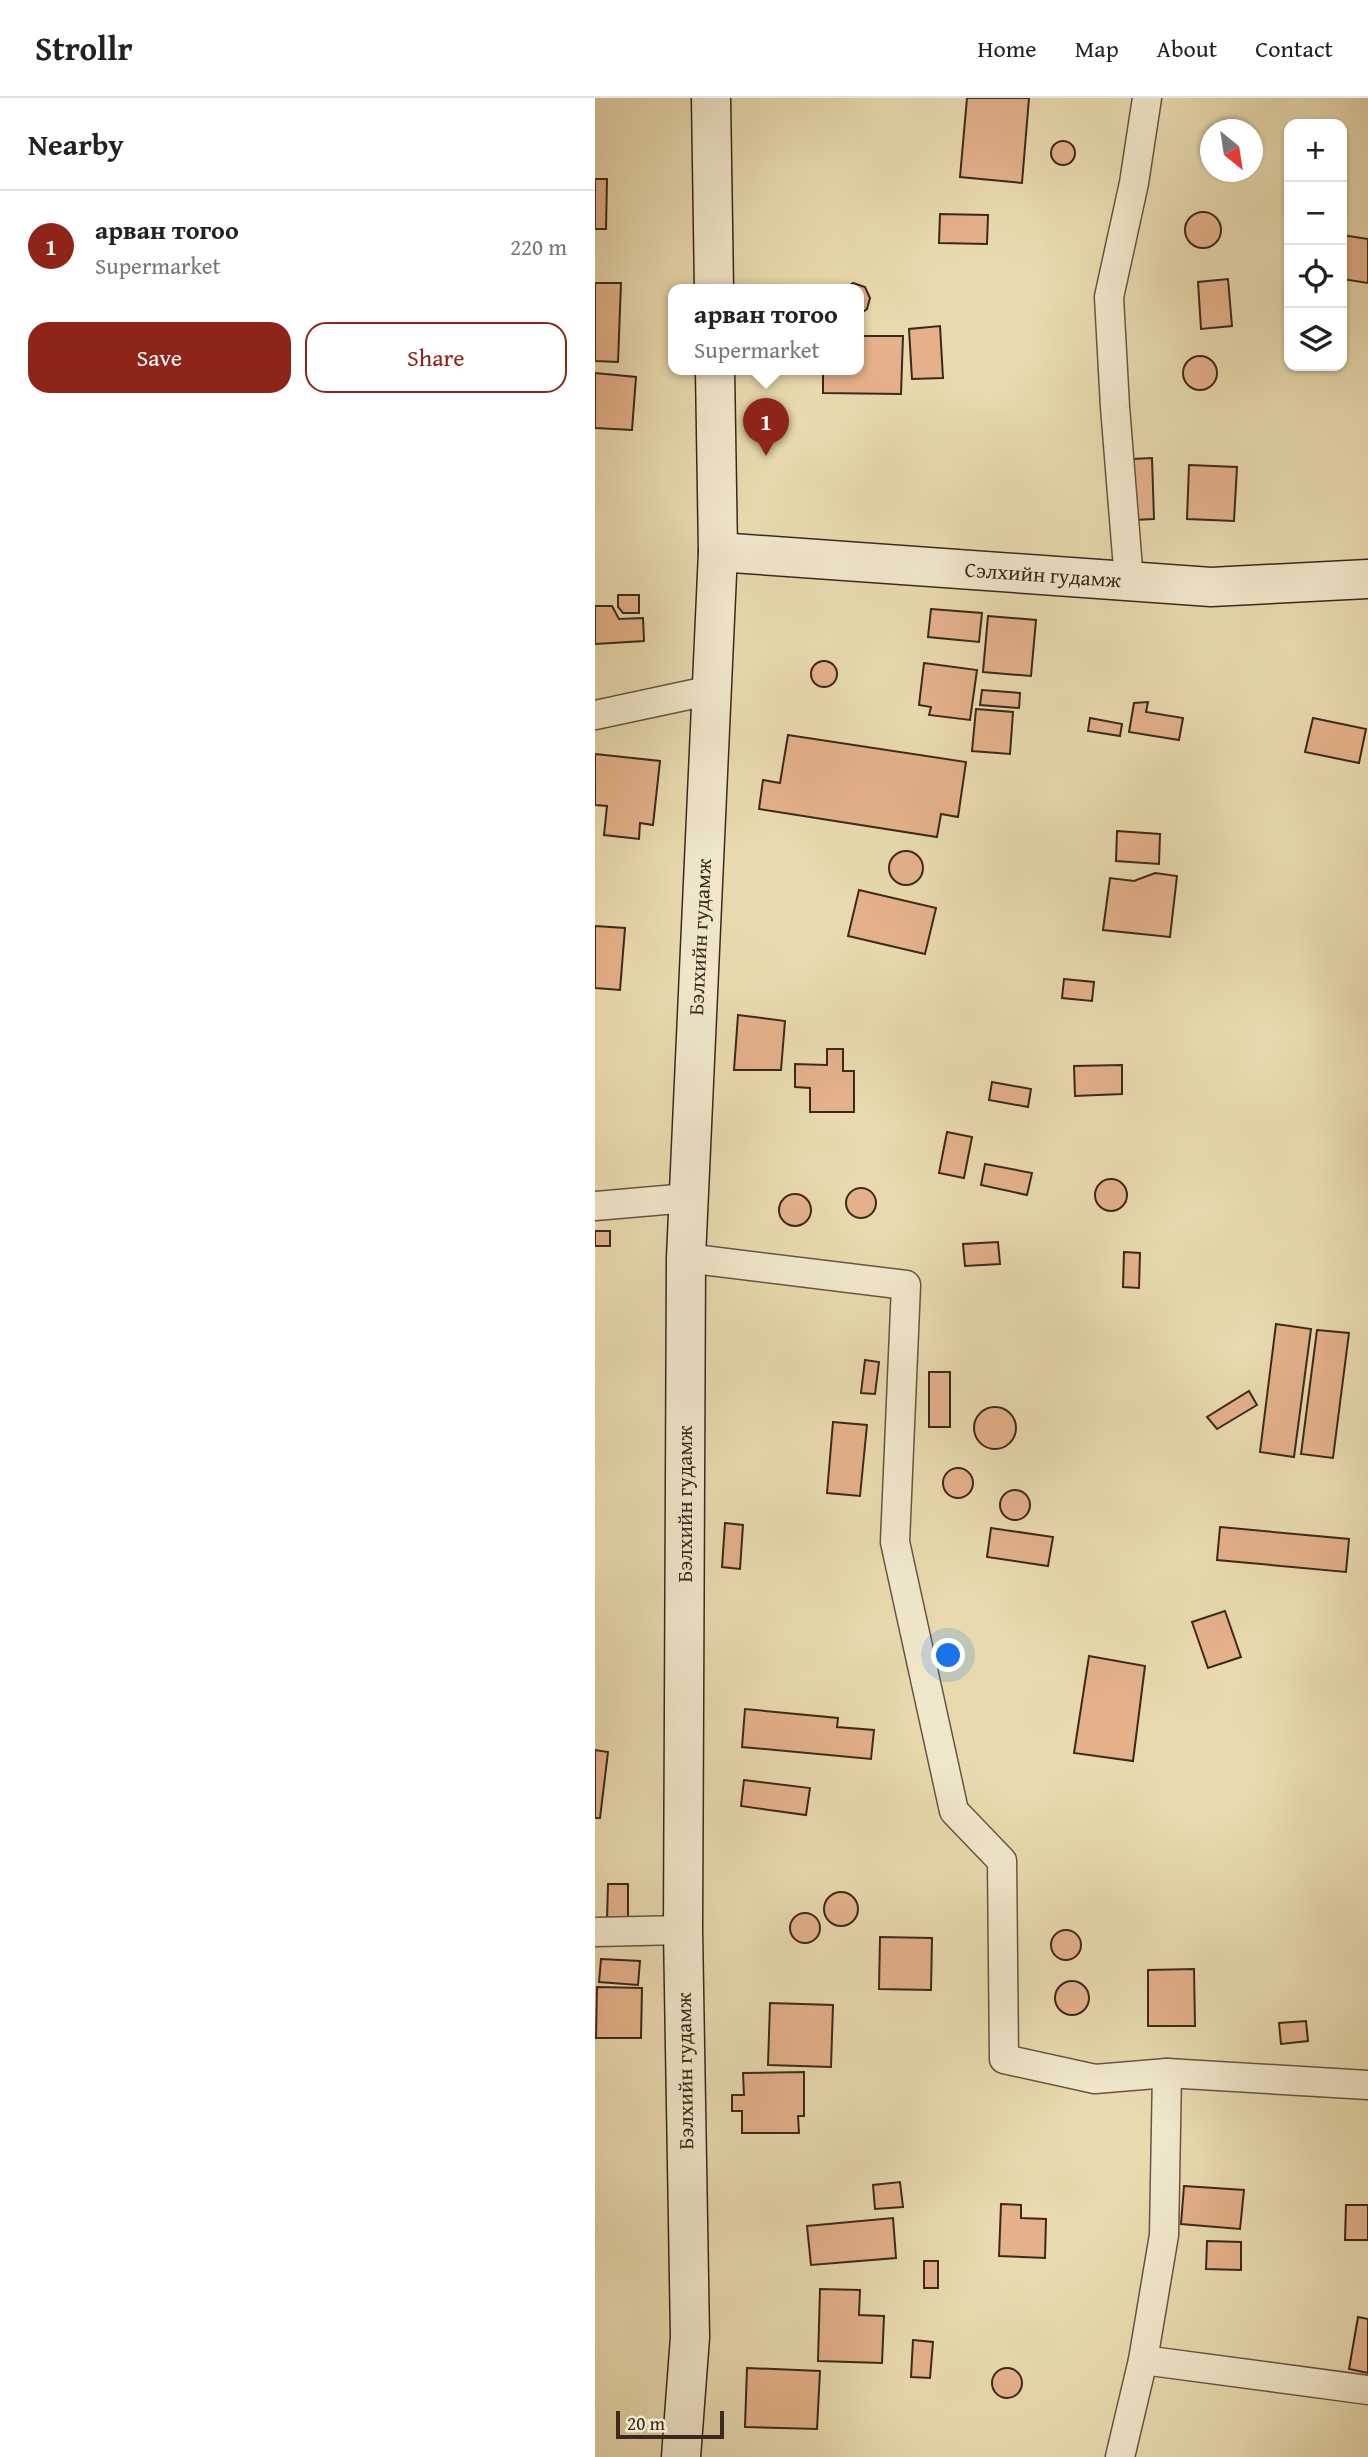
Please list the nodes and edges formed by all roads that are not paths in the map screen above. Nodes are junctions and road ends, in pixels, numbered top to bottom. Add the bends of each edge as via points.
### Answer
1 (711, 98) edge
2 (1147, 98) edge
3 (714, 284) edge
4 (715, 375) edge
5 (718, 552) junction
6 (1368, 579) edge
7 (1129, 581) junction
8 (712, 690) junction
9 (595, 715) edge
10 (688, 1198) junction
11 (595, 1206) edge
12 (686, 1258) junction
13 (683, 1930) junction
14 (595, 1932) edge
15 (1167, 2073) junction
16 (1368, 2085) edge
17 (1143, 2360) junction
18 (1368, 2390) edge
19 (681, 2457) edge
20 (1120, 2457) edge

1 - 3 main road
2 - 7 street via 1109,297
4 - 5 main road, Бэлхийн гудамж
5 - 7 main road, Сэлхийн гудамж
5 - 8 main road, Бэлхийн гудамж
6 - 7 main road, Сэлхийн гудамж via 1211,587
8 - 9 street
8 - 10 main road, Бэлхийн гудамж
10 - 11 street
10 - 12 main road, Бэлхийн гудамж
12 - 13 main road, Бэлхийн гудамж
12 - 15 street via 906,1285 895,1542 954,1811 1002,1861 1004,2059 1095,2079
13 - 14 street
13 - 19 main road, Бэлхийн гудамж via 689,2337
15 - 16 street
15 - 17 street via 1164,2235
17 - 18 street
17 - 20 street

